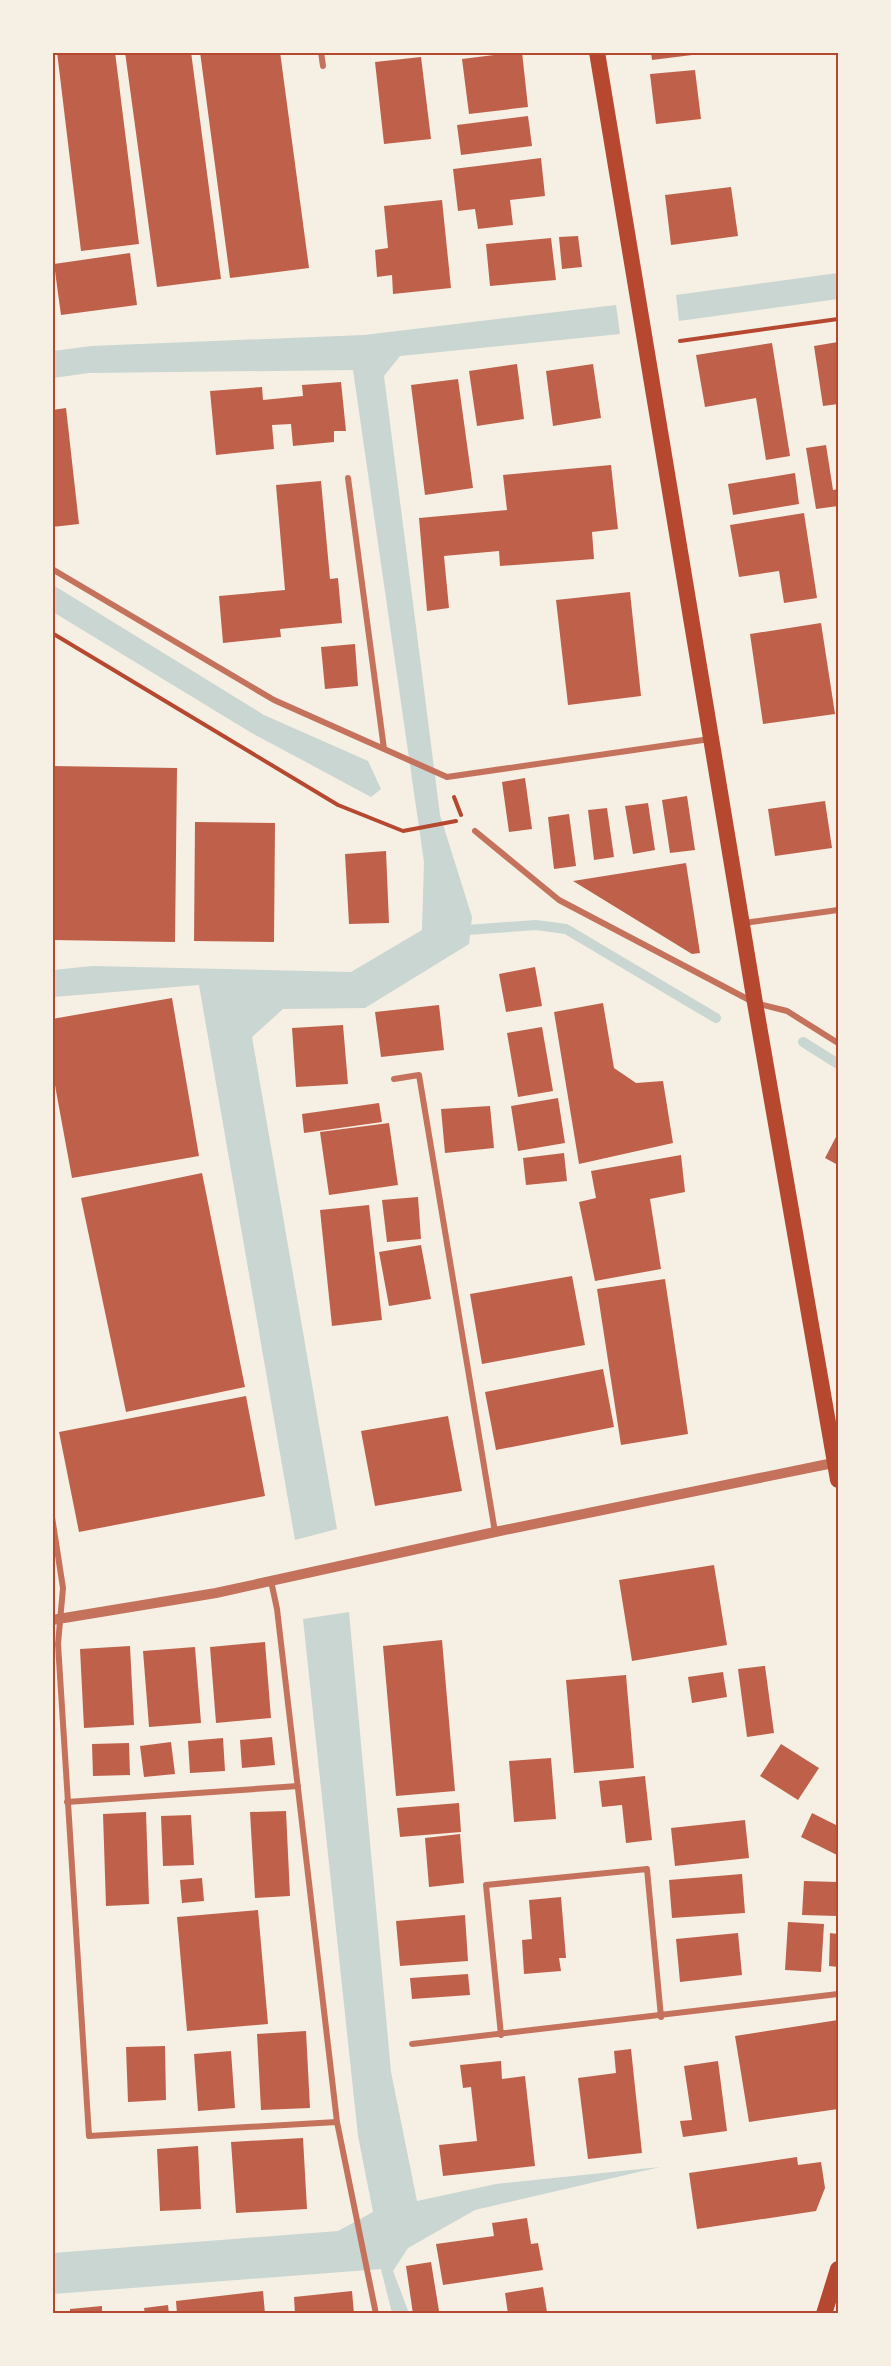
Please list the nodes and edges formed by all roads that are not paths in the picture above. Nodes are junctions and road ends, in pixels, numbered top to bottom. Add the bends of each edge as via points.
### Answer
1 (321, 52) edge
2 (597, 52) edge
3 (323, 66) dead end
4 (348, 477) dead end
5 (52, 568) edge
6 (713, 738) junction
7 (384, 749) junction
8 (475, 831) dead end
9 (838, 910) edge
10 (742, 923) junction
11 (755, 1003) junction
12 (838, 1042) edge
13 (393, 1079) dead end
14 (837, 1462) edge
15 (838, 1480) edge
16 (52, 1517) edge
17 (495, 1532) junction
18 (271, 1581) junction
19 (56, 1619) edge
20 (298, 1786) junction
21 (67, 1802) junction
22 (838, 1994) edge
23 (661, 2017) junction
24 (501, 2035) junction
25 (412, 2044) dead end
26 (337, 2122) junction
27 (838, 2269) edge
28 (376, 2313) edge
29 (824, 2313) edge

1 - 3 street
2 - 6 highway
4 - 7 street
5 - 7 street via 274,700
6 - 7 street via 447,777
6 - 10 highway
8 - 11 street via 560,900
9 - 10 street
10 - 11 highway
11 - 12 street via 786,1011
11 - 14 highway
13 - 17 street via 419,1075
14 - 15 highway
14 - 17 street
16 - 19 street via 63,1588
17 - 18 street
18 - 19 street
18 - 20 street
19 - 21 street
20 - 21 street
20 - 26 street
21 - 26 street via 88,2136
22 - 23 street
23 - 24 street
23 - 24 street via 647,1869 486,1885
24 - 25 street
26 - 28 street
27 - 29 highway

